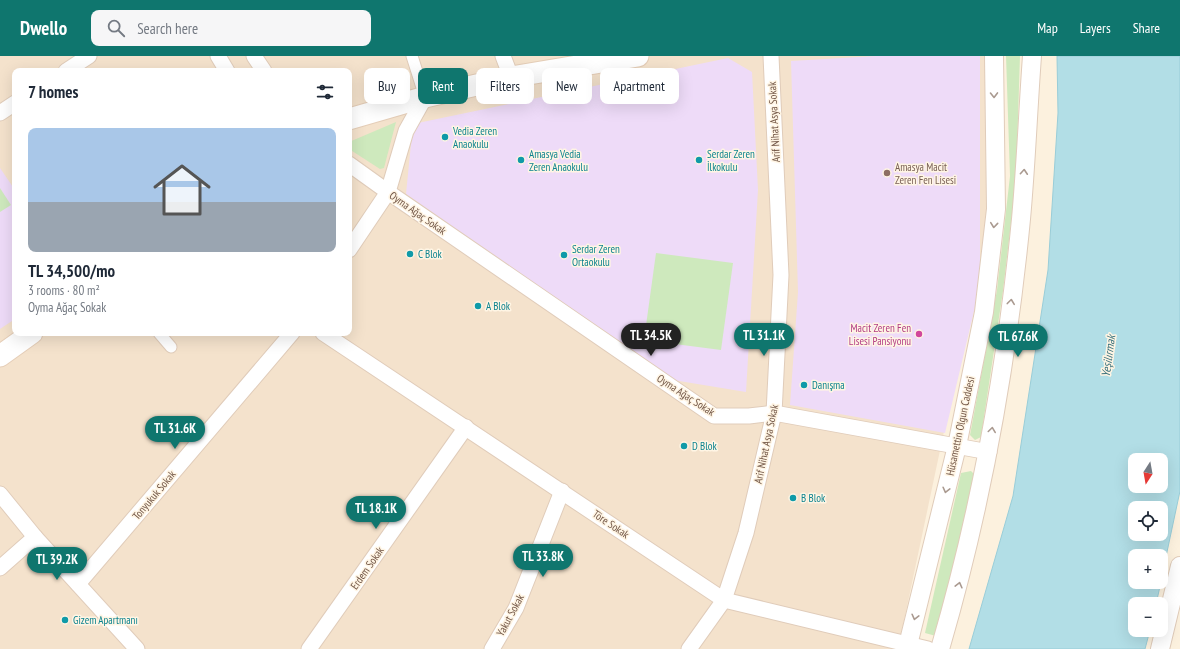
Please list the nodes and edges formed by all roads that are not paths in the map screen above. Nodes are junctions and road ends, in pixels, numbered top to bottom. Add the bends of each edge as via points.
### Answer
1 (89, 56) edge
2 (218, 56) edge
3 (254, 56) edge
4 (412, 56) edge
5 (504, 56) edge
6 (638, 56) edge
7 (770, 56) edge
8 (994, 56) edge
9 (1032, 56) edge
10 (71, 68) edge
11 (225, 68) edge
12 (262, 68) edge
13 (508, 68) edge
14 (534, 73) edge
15 (418, 75) edge
16 (418, 99) edge
17 (421, 104) edge
18 (12, 105) edge
19 (0, 113) edge
20 (352, 118) edge
21 (352, 166) edge
22 (388, 192) junction
23 (352, 246) edge
24 (28, 336) edge
25 (161, 336) edge
26 (289, 336) edge
27 (328, 336) edge
28 (170, 348) dead end
29 (0, 356) edge
30 (774, 413) junction
31 (466, 427) junction
32 (957, 446) junction
33 (989, 452) junction
34 (562, 491) junction
35 (0, 494) edge
36 (35, 537) junction
37 (1180, 566) edge
38 (0, 568) edge
39 (78, 584) junction
40 (724, 600) junction
41 (907, 646) edge
42 (137, 649) edge
43 (309, 649) edge
44 (492, 649) edge
45 (689, 649) edge
46 (928, 649) edge
47 (940, 649) edge
48 (1160, 649) edge

1 - 10 street
2 - 11 street
3 - 12 street
4 - 15 street
5 - 13 street
6 - 14 main road
7 - 30 street, Arif Nihat Asya Sokak via 781,275
8 -> 32 street, Hüsamettin Olgun Caddesi via 996,208 984,312
33 -> 9 street via 1021,219
16 - 20 main road
17 - 22 street via 406,131
18 - 19 street
21 - 22 street, Oyma Ağaç Sokak
22 - 23 street
22 - 30 street, Oyma Ağaç Sokak via 714,416
24 - 29 main road
25 - 28 street
26 - 39 street, Tonyukuk Sokak
27 - 31 street, Töre Sokak
30 - 32 street, Oyma Ağaç Sokak
30 - 40 street, Arif Nihat Asya Sokak via 746,533
31 - 34 street, Töre Sokak
31 - 43 street, Erdem Sokak
32 - 33 street, Oyma Ağaç Sokak
32 -> 41 street, Hüsamettin Olgun Caddesi
47 -> 33 street via 958,586
34 - 40 street, Töre Sokak
34 - 44 street, Yakut Sokak via 516,608
35 - 36 street
36 - 38 street
36 - 39 street
37 - 48 street
39 - 42 street
40 - 41 street, Töre Sokak
40 - 45 street, Arif Nihat Asya Sokak
41 - 46 street, Töre Sokak

